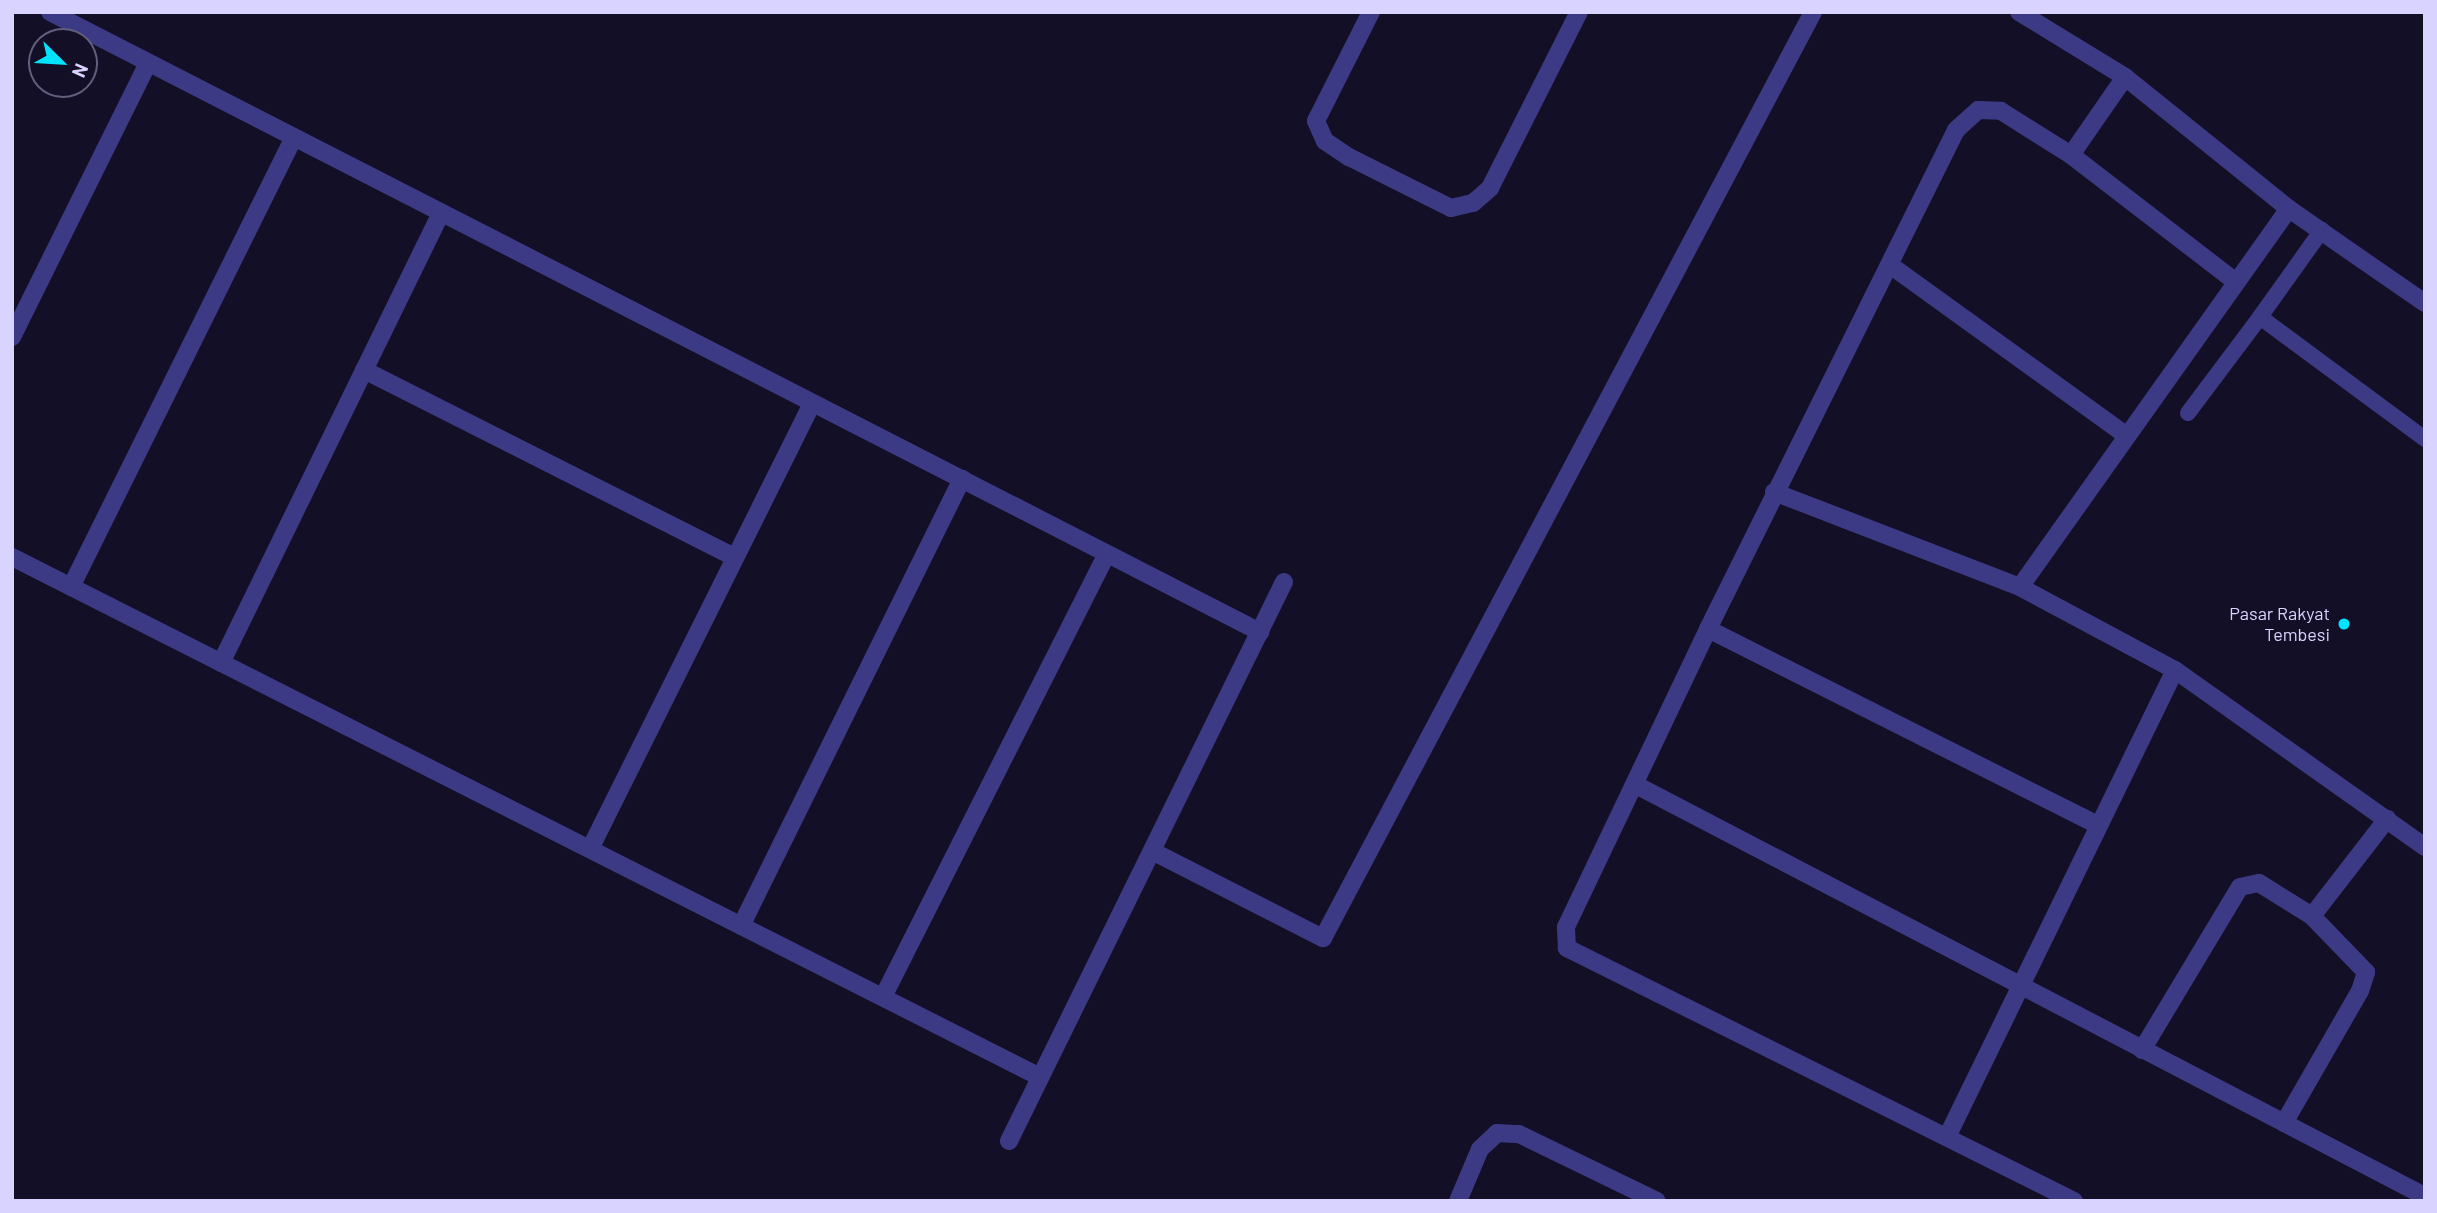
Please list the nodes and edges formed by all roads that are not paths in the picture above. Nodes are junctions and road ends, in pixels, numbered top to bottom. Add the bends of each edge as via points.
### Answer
1 (50, 12) edge
2 (1371, 12) edge
3 (1579, 12) edge
4 (1813, 12) edge
5 (2019, 12) edge
6 (148, 63) junction
7 (2125, 76) junction
8 (294, 137) junction
9 (2071, 155) junction
10 (2289, 209) junction
11 (441, 213) junction
12 (2322, 230) junction
13 (1890, 265) junction
14 (2236, 282) junction
15 (2425, 303) edge
16 (2260, 317) junction
17 (12, 337) edge
18 (364, 370) junction
19 (812, 402) junction
20 (2188, 413) dead end
21 (2126, 435) junction
22 (2425, 439) edge
23 (962, 480) junction
24 (1774, 492) junction
25 (1107, 554) junction
26 (735, 556) junction
27 (12, 557) edge
28 (1284, 582) dead end
29 (71, 587) junction
30 (2020, 587) junction
31 (1708, 629) junction
32 (1260, 632) junction
33 (221, 663) junction
34 (2175, 670) junction
35 (1636, 785) junction
36 (2386, 819) junction
37 (2097, 825) junction
38 (2425, 847) edge
39 (590, 849) junction
40 (1152, 851) junction
41 (2312, 916) junction
42 (741, 926) junction
43 (2018, 986) junction
44 (883, 997) junction
45 (2142, 1049) junction
46 (1040, 1077) junction
47 (2284, 1123) junction
48 (1948, 1135) junction
49 (1009, 1141) dead end
50 (2418, 1190) edge
51 (1458, 1201) edge
52 (1657, 1201) edge
53 (2074, 1201) edge

1 - 6 street
2 - 3 street via 1316,121 1325,141 1349,158 1451,208 1473,203 1490,188
4 - 40 street via 1323,938
5 - 7 street
6 - 8 street
6 - 17 street
7 - 9 street
7 - 10 street
8 - 11 street
8 - 29 street
9 - 13 street via 2001,111 1978,110 1956,130
9 - 14 street
10 - 12 street
10 - 14 street
11 - 18 street
11 - 19 street
12 - 15 street
12 - 16 lane
13 - 21 street
13 - 24 street
14 - 21 street
16 - 20 lane
16 - 22 lane
18 - 26 street
18 - 33 street
19 - 23 street
19 - 26 street
21 - 30 street
23 - 25 street
23 - 42 street
24 - 30 street
24 - 31 street
25 - 32 street
25 - 44 street
26 - 39 street
27 - 29 street
28 - 32 street
29 - 33 street
30 - 34 street
31 - 35 street
31 - 37 street
32 - 40 street
33 - 39 street
34 - 36 street
34 - 37 street
35 - 43 street
35 - 48 street via 1566,927 1567,948
36 - 38 street
36 - 41 street
37 - 43 street
39 - 42 street
40 - 46 street
41 - 45 street via 2259,883 2240,887
41 - 47 street via 2366,972 2360,992
42 - 44 street
43 - 45 street
43 - 48 street
44 - 46 street
45 - 47 street
46 - 49 street
47 - 50 street
48 - 53 street
51 - 52 street via 1480,1149 1497,1133 1519,1134

